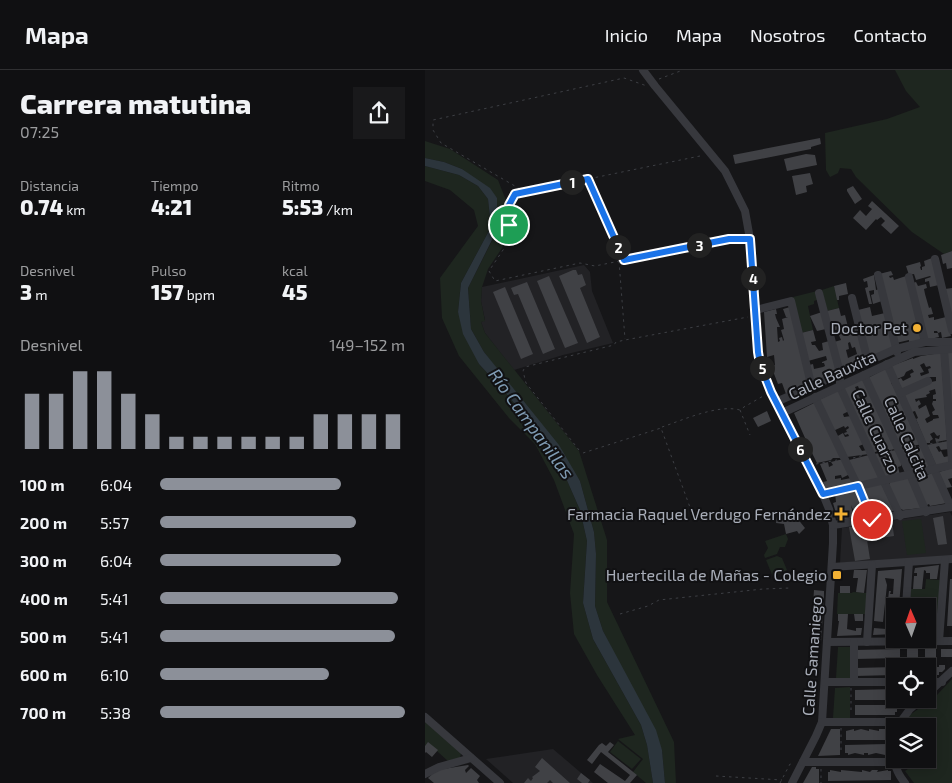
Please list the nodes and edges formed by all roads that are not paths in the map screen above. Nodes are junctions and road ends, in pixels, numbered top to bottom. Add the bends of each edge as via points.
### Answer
1 (643, 70) edge
2 (935, 259) dead end
3 (878, 276) dead end
4 (909, 277) dead end
5 (819, 293) dead end
6 (852, 298) dead end
7 (755, 310) junction
8 (952, 330) edge
9 (925, 342) junction
10 (952, 342) edge
11 (896, 349) junction
12 (948, 349) edge
13 (900, 358) junction
14 (868, 362) junction
15 (887, 364) junction
16 (840, 375) junction
17 (864, 375) junction
18 (928, 381) dead end
19 (840, 385) junction
20 (812, 388) junction
21 (901, 393) junction
22 (790, 396) junction
23 (815, 397) junction
24 (776, 402) junction
25 (796, 406) junction
26 (782, 413) junction
27 (952, 461) edge
28 (952, 465) edge
29 (935, 469) junction
30 (910, 475) junction
31 (883, 481) junction
32 (858, 486) junction
33 (823, 494) junction
34 (952, 507) edge
35 (925, 512) junction
36 (900, 516) junction
37 (872, 520) junction
38 (833, 525) junction
39 (949, 560) edge
40 (909, 562) junction
41 (872, 565) junction
42 (832, 567) junction
43 (907, 598) edge
44 (886, 641) edge
45 (936, 641) edge
46 (939, 641) junction
47 (952, 641) edge
48 (827, 642) junction
49 (854, 642) junction
50 (867, 642) junction
51 (952, 670) edge
52 (825, 682) junction
53 (852, 682) junction
54 (886, 682) edge
55 (936, 682) edge
56 (942, 682) junction
57 (936, 687) edge
58 (911, 708) edge
59 (425, 717) edge
60 (903, 718) edge
61 (822, 722) junction
62 (886, 723) edge
63 (471, 758) junction
64 (803, 762) junction
65 (886, 762) edge
66 (896, 768) edge
67 (425, 774) edge
68 (501, 783) edge
69 (792, 783) edge
70 (905, 783) edge

1 - 7 street, Calle Samaniego via 725,171 745,211
2 - 8 street
3 - 11 street
4 - 9 street
5 - 16 street
6 - 14 street
7 - 20 street via 791,301
7 - 24 street, Calle Samaniego via 760,364
9 - 10 street, Calle Bauxita
9 - 11 street, Calle Bauxita
11 - 13 street
11 - 14 street, Calle Bauxita
12 - 13 street, Calle Bauxita via 914,352
12 - 27 street
13 - 15 street, Calle Bauxita
14 - 16 street, Calle Bauxita
15 - 17 street, Calle Bauxita
15 - 21 street
16 - 19 street
16 - 20 street, Calle Bauxita
17 - 19 street, Calle Bauxita
17 - 30 street, Calle Calcita
18 - 21 street
19 - 23 street, Calle Bauxita
19 - 31 street, Calle Cuarzo
20 - 22 street, Calle Bauxita
21 - 29 street
22 - 24 street, Calle Bauxita
22 - 25 street via 789,402
23 - 25 street, Calle Bauxita
23 - 32 street
24 - 26 street, Calle Samaniego
25 - 26 street, Calle Bauxita
26 - 33 street, Calle Samaniego
28 - 29 street
29 - 30 street
29 - 34 street
30 - 31 street
30 - 35 street, Calle Calcita
31 - 32 street
31 - 36 street, Calle Cuarzo
32 - 33 street
32 - 37 street
33 - 38 street, Calle Samaniego
34 - 35 street
35 - 36 street
36 - 37 street
37 - 38 street
38 - 42 street, Calle Samaniego
39 - 40 street
39 - 46 street
40 - 41 street
40 - 43 street
41 - 42 street
41 - 50 street
42 - 48 street, Calle Samaniego
44 - 50 street
45 - 46 street
46 - 47 street
48 - 49 street
48 - 52 street, Calle Samaniego
49 - 50 street
49 - 53 street
51 - 56 street
52 - 53 street
52 - 61 street, Calle Samaniego
53 - 54 street
55 - 56 street
56 - 57 street
58 - 60 street
59 - 63 street
61 - 62 street
61 - 64 street, Calle Samaniego
63 - 67 street
63 - 68 street
64 - 65 street
64 - 69 street, Calle Samaniego
66 - 70 street

